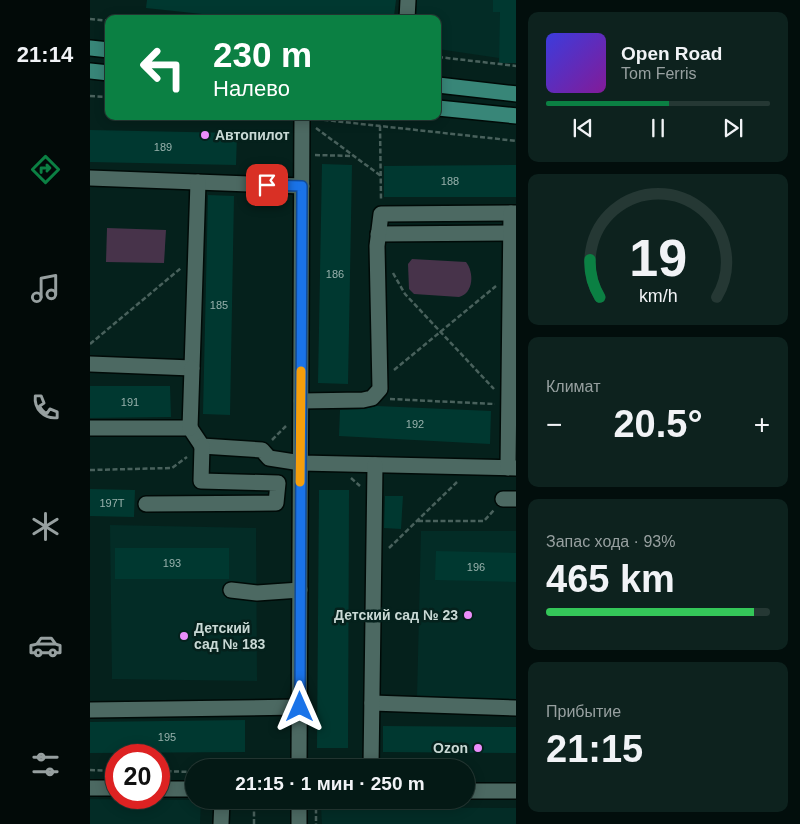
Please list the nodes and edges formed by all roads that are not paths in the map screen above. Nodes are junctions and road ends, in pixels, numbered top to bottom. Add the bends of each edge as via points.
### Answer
1 (408, 0) edge
2 (407, 15) edge
3 (90, 48) edge
4 (105, 50) edge
5 (90, 71) edge
6 (105, 73) edge
7 (441, 85) edge
8 (516, 94) edge
9 (441, 108) edge
10 (516, 116) edge
11 (302, 120) edge
12 (90, 178) edge
13 (198, 182) junction
14 (302, 186) junction
15 (514, 213) edge
16 (510, 233) junction
17 (378, 234) junction
18 (90, 364) edge
19 (192, 368) junction
20 (301, 406) junction
21 (90, 428) edge
22 (190, 428) junction
23 (202, 446) junction
24 (300, 463) junction
25 (375, 465) junction
26 (512, 468) edge
27 (201, 481) junction
28 (146, 504) dead end
29 (194, 504) junction
30 (231, 590) dead end
31 (300, 590) junction
32 (372, 704) junction
33 (300, 707) junction
34 (516, 708) edge
35 (90, 710) edge
36 (299, 759) edge
37 (371, 759) edge
38 (90, 788) edge
39 (185, 790) edge
40 (105, 791) edge
41 (516, 791) edge
42 (170, 792) edge
43 (475, 796) edge
44 (221, 809) edge
45 (299, 809) edge
46 (220, 824) edge
47 (299, 824) edge

1 - 2 street
3 - 4 main road
5 - 6 main road
7 - 8 main road
9 - 10 main road
11 - 14 street
12 - 13 street
13 - 14 street
13 - 19 street
14 - 20 street
15 - 16 street
15 - 17 street via 382,214
16 - 17 street
16 - 26 street
17 - 20 street via 380,389 372,398
18 - 19 street
19 - 22 street
20 - 24 street
21 - 22 street
22 - 23 street
23 - 24 street via 262,450 268,458
23 - 27 street
24 - 25 street
24 - 31 street
25 - 26 street
25 - 32 street
27 - 29 street
27 - 29 street via 278,483 276,503
28 - 29 street
30 - 31 street via 257,593
31 - 33 street
32 - 34 street
32 - 37 street
33 - 35 street
33 - 36 street
38 - 40 street
39 - 42 street
41 - 43 street
44 - 46 street
45 - 47 street

